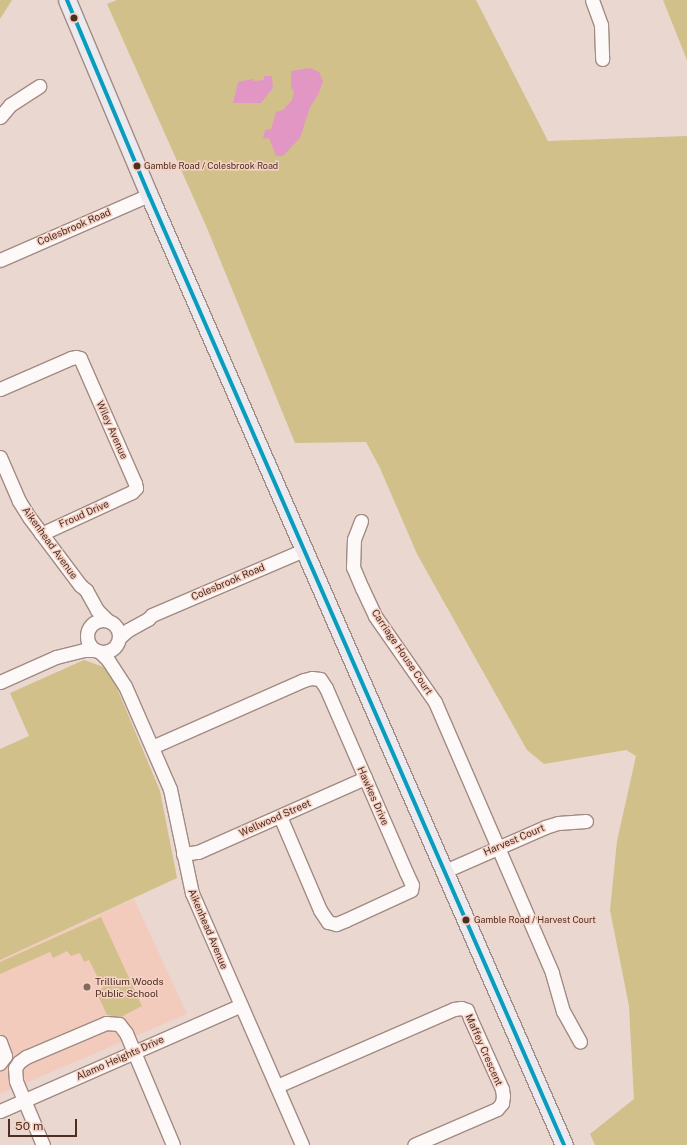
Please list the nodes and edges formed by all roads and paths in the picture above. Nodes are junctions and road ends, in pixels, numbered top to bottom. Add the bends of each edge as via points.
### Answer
1 (67, 0) edge
2 (592, 0) edge
3 (602, 58) dead end
4 (39, 86) dead end
5 (0, 117) edge
6 (149, 195) junction
7 (0, 260) edge
8 (0, 389) edge
9 (0, 457) edge
10 (127, 495) joint
11 (361, 521) dead end
12 (41, 534) junction
13 (304, 550) junction
14 (80, 585) junction
15 (152, 614) junction
16 (110, 621) junction
17 (88, 631) junction
18 (118, 641) junction
19 (97, 651) junction
20 (56, 657) junction
21 (0, 682) edge
22 (125, 686) junction
23 (152, 747) junction
24 (365, 778) junction
25 (280, 816) junction
26 (586, 821) dead end
27 (498, 847) junction
28 (183, 854) junction
29 (445, 871) junction
30 (241, 1006) junction
31 (0, 1042) edge
32 (580, 1042) dead end
33 (134, 1052) junction
34 (0, 1062) edge
35 (276, 1086) junction
36 (24, 1100) junction
37 (0, 1111) edge
38 (43, 1145) edge
39 (173, 1145) edge
40 (302, 1145) edge
41 (414, 1145) edge
42 (564, 1145) edge

1 - 6 main road
2 - 3 street via 601,25
4 - 5 street via 10,105
6 - 7 street, Colesbrook Road
6 - 13 main road
8 - 10 street, Wiley Avenue via 70,358 76,357 82,362 135,482 136,488
9 - 12 street, Aikenhead Avenue via 24,509
10 - 12 street, Froud Drive
11 - 27 street, Carriage House Court via 354,540 354,567 362,588 375,616 435,702
12 - 14 street, Aikenhead Avenue
13 - 15 street, Colesbrook Road
13 - 29 main road
14 - 16 street, Aikenhead Avenue via 86,590 97,610
14 - 17 street, Aikenhead Avenue via 88,615
15 - 16 street, Colesbrook Road via 126,621
15 - 18 street, Colesbrook Road via 128,630
16 - 17 street via 97,621
16 - 18 street via 118,629
17 - 19 street via 89,643
17 - 20 street via 82,639
18 - 19 street via 109,651
18 - 22 street, Aikenhead Avenue via 118,661
19 - 20 street via 87,649
19 - 22 street, Aikenhead Avenue via 108,660
20 - 21 street
22 - 23 street, Aikenhead Avenue
23 - 24 street, Hawkes Drive via 297,683 312,678 320,679
23 - 28 street, Aikenhead Avenue via 172,794
24 - 25 street, Wellwood Street
24 - 25 street, Hawkes Drive via 412,885 407,893 336,924 328,922 320,910
25 - 28 street, Wellwood Street via 198,852
26 - 27 street, Harvest Court via 552,825
27 - 29 street, Harvest Court
27 - 32 street, Carriage House Court via 552,973 563,1011
28 - 30 street, Aikenhead Avenue via 192,893
29 - 42 main road
30 - 33 street, Alamo Heights Drive
30 - 35 street, Aikenhead Avenue
31 - 34 street via 5,1056
33 - 36 street, Alamo Heights Drive
33 - 36 street via 122,1027 106,1023 26,1057 15,1068
33 - 39 street
35 - 40 street, Aikenhead Avenue
35 - 41 street, Maffey Crescent via 454,1008 467,1010 502,1089 502,1103 497,1109
36 - 37 street, Alamo Heights Drive
36 - 38 street

